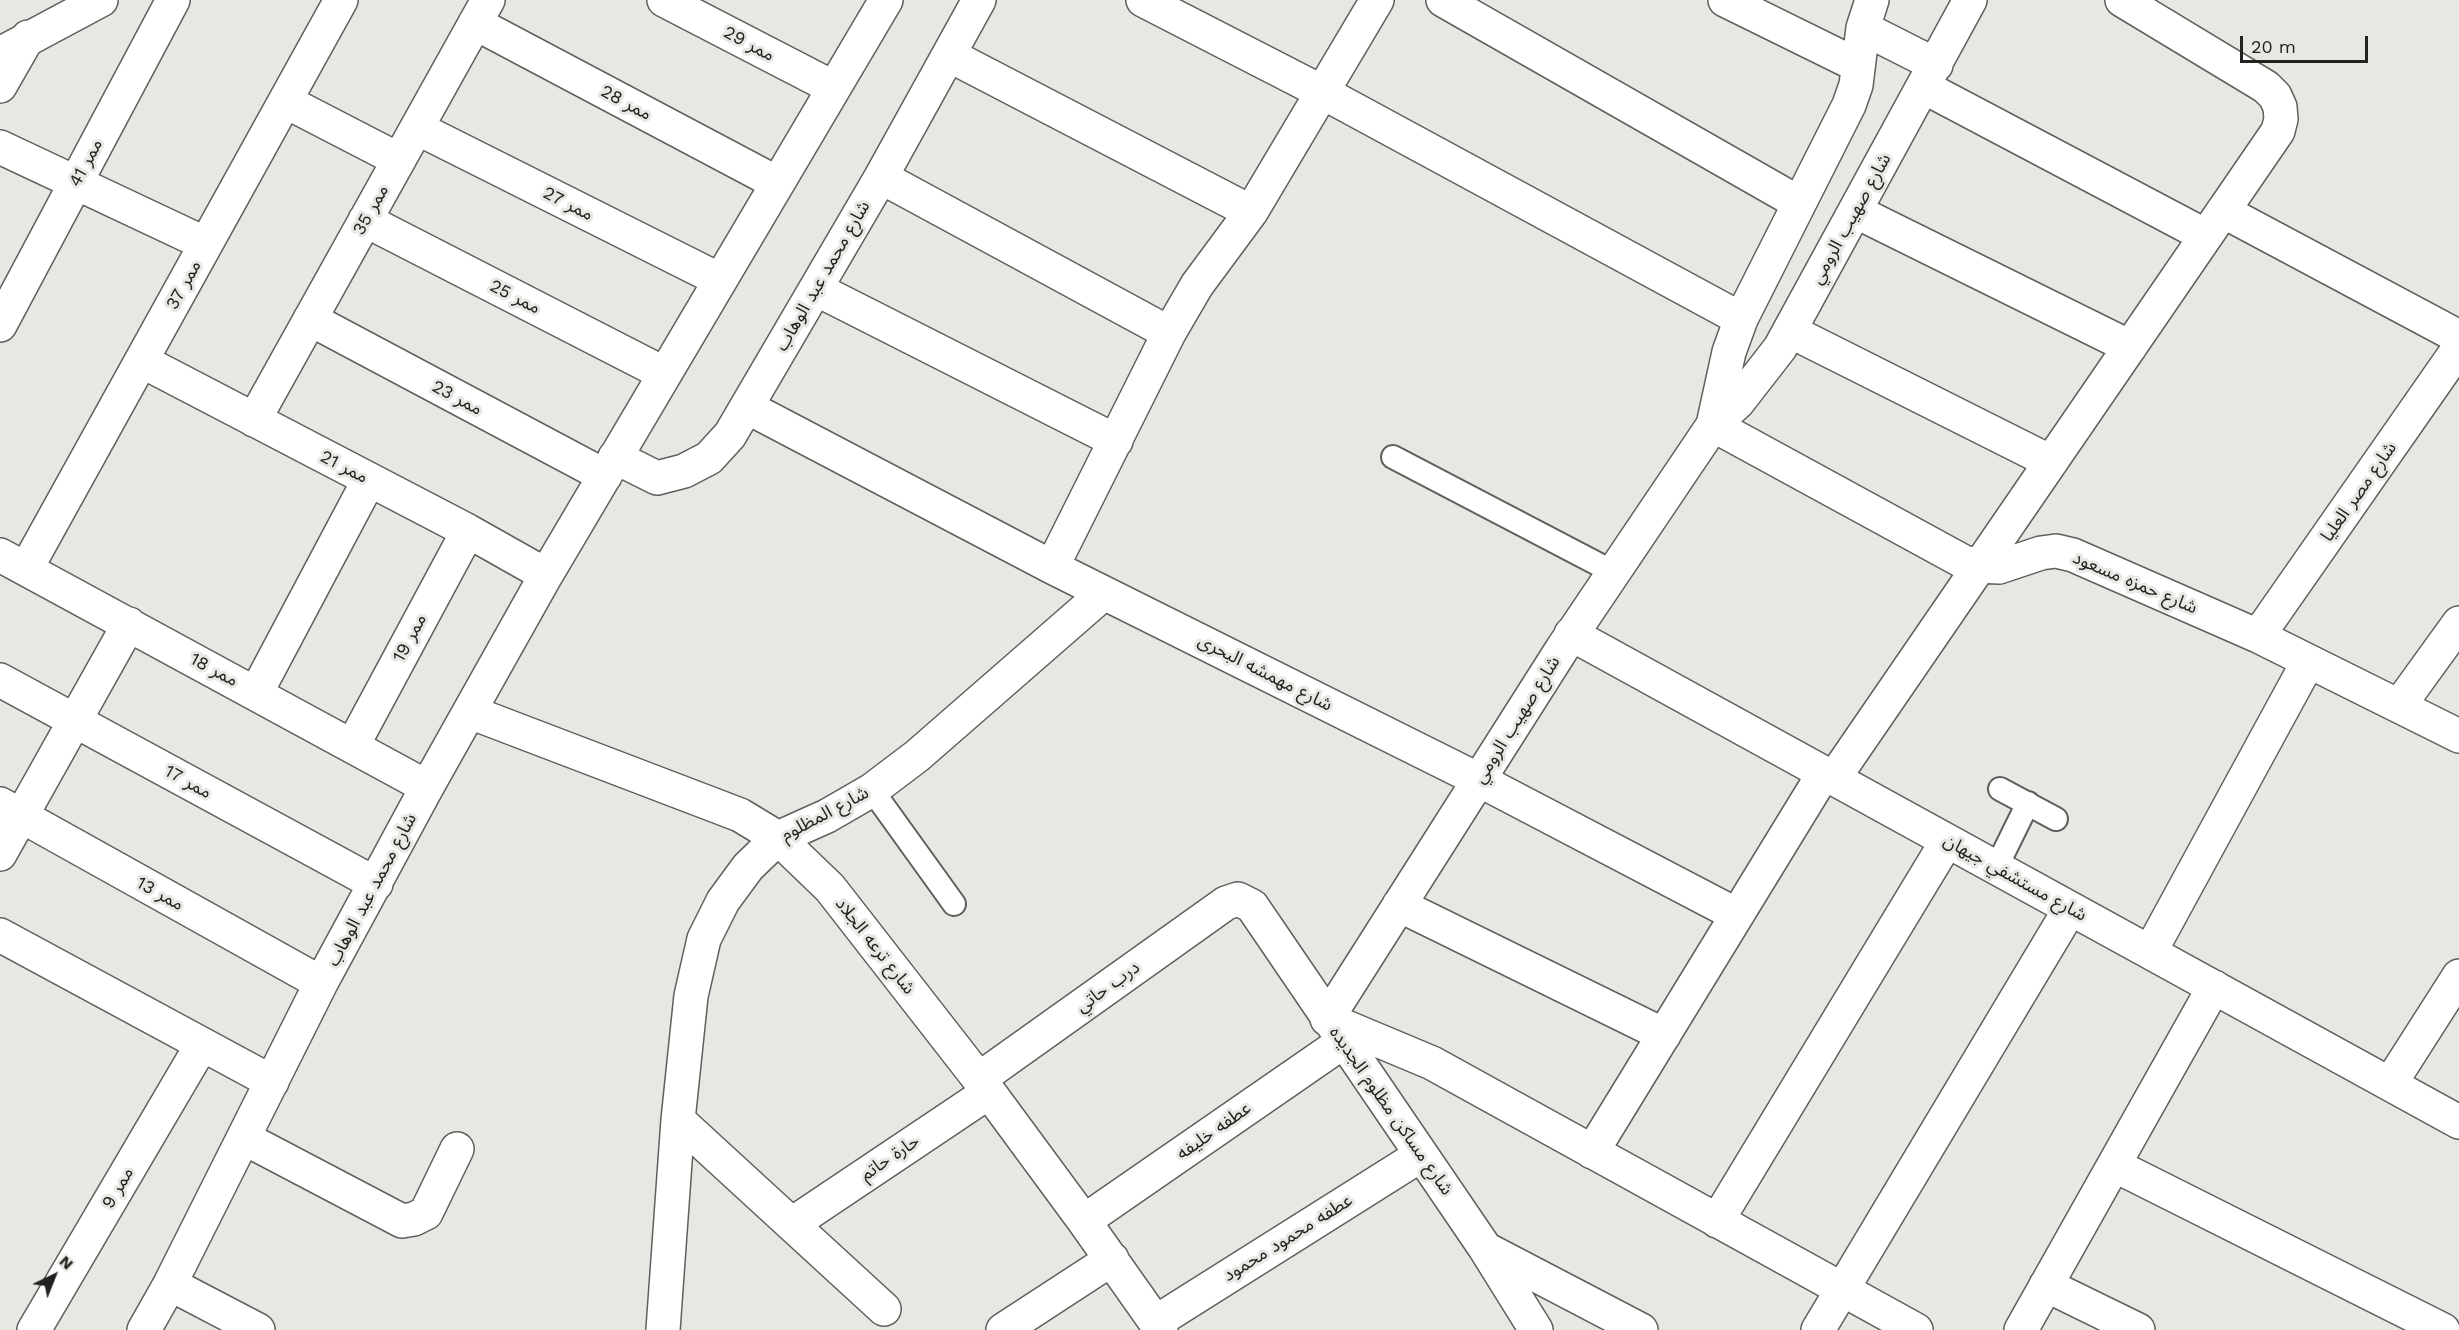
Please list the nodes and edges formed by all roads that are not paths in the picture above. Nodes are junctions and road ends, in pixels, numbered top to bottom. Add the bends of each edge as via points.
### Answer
1 (101, 0) edge
2 (173, 0) edge
3 (341, 0) edge
4 (664, 0) edge
5 (886, 0) edge
6 (979, 0) edge
7 (1143, 0) edge
8 (1377, 0) edge
9 (1443, 0) edge
10 (1725, 0) edge
11 (1971, 0) edge
12 (2122, 0) edge
13 (482, 11) edge
14 (1868, 14) edge
15 (28, 37) junction
16 (0, 54) edge
17 (949, 55) junction
18 (1857, 65) junction
19 (1930, 76) junction
20 (0, 86) edge
21 (834, 88) junction
22 (1322, 92) junction
23 (285, 102) junction
24 (417, 128) junction
25 (0, 147) edge
26 (399, 160) junction
27 (881, 177) junction
28 (76, 182) junction
29 (777, 183) junction
30 (1799, 203) junction
31 (1856, 211) junction
32 (1251, 212) junction
33 (365, 220) junction
34 (2215, 223) junction
35 (206, 244) junction
36 (720, 280) junction
37 (816, 289) junction
38 (310, 319) junction
39 (1741, 319) junction
40 (0, 325) edge
41 (1790, 331) junction
42 (1169, 333) junction
43 (2459, 338) edge
44 (2130, 347) junction
45 (2459, 348) edge
46 (142, 361) junction
47 (665, 374) junction
48 (747, 407) junction
49 (254, 420) junction
50 (1713, 425) junction
51 (1116, 441) junction
52 (1393, 457) dead end
53 (2051, 462) junction
54 (610, 467) junction
55 (369, 480) junction
56 (468, 531) junction
57 (13, 562) edge
58 (1979, 566) junction
59 (1052, 567) junction
60 (1613, 573) junction
61 (546, 575) junction
62 (1104, 593) junction
63 (2459, 622) edge
64 (129, 624) junction
65 (1571, 634) junction
66 (2258, 636) junction
67 (2308, 662) junction
68 (0, 680) edge
69 (256, 693) junction
70 (2399, 706) junction
71 (470, 712) junction
72 (75, 720) junction
73 (2459, 736) edge
74 (353, 745) junction
75 (1829, 776) junction
76 (1479, 780) junction
77 (427, 787) junction
78 (2000, 789) dead end
79 (872, 790) junction
80 (2028, 803) junction
81 (11, 810) edge
82 (2056, 819) dead end
83 (778, 838) junction
84 (1947, 841) junction
85 (0, 854) edge
86 (1996, 868) junction
87 (376, 884) junction
88 (1238, 899) joint
89 (954, 904) dead end
90 (1399, 905) junction
91 (2070, 909) junction
92 (1737, 915) junction
93 (0, 935) edge
94 (2150, 952) junction
95 (2459, 975) edge
96 (321, 983) junction
97 (2214, 987) junction
98 (1335, 1030) junction
99 (1664, 1035) junction
100 (201, 1046) junction
101 (272, 1082) junction
102 (2390, 1084) junction
103 (984, 1086) junction
104 (678, 1120) junction
105 (2459, 1122) edge
106 (244, 1138) junction
107 (457, 1149) dead end
108 (1592, 1152) junction
109 (1420, 1155) junction
110 (2114, 1166) junction
111 (1084, 1221) junction
112 (1717, 1221) junction
113 (792, 1224) junction
114 (1485, 1248) junction
115 (1112, 1259) junction
116 (170, 1284) junction
117 (2046, 1285) junction
118 (1842, 1290) junction
119 (884, 1309) dead end
120 (1159, 1326) edge
121 (1526, 1326) edge
122 (34, 1330) edge
123 (144, 1330) edge
124 (258, 1330) edge
125 (663, 1330) edge
126 (1003, 1330) edge
127 (1641, 1330) edge
128 (1818, 1330) edge
129 (1916, 1330) edge
130 (2021, 1330) edge
131 (2138, 1330) edge
132 (2443, 1330) edge

1 - 15 street
2 - 28 street, ممر 41
3 - 23 street, ممر 37
4 - 21 street, ممر 29
5 - 21 street, شارع محمد عبد الوهاب
6 - 17 street, شارع محمد عبد الوهاب
7 - 22 street
8 - 22 street
9 - 30 street
10 - 18 street
11 - 19 street, شارع صهيب الرومي
12 - 34 street via 2258,81 2275,96 2281,119 2278,131
13 - 24 street, ممر 35
13 - 29 street, ممر 28
14 - 18 street, شارع صهيب الرومي
14 - 19 street
15 - 16 street
15 - 20 street
17 - 27 street, شارع محمد عبد الوهاب
17 - 32 street
18 - 30 street, شارع صهيب الرومي via 1849,105
19 - 31 street, شارع صهيب الرومي
19 - 34 street
21 - 29 street, شارع محمد عبد الوهاب
22 - 32 street
22 - 39 street
23 - 26 street
23 - 35 street, ممر 37
24 - 26 street, ممر 35
24 - 36 street, ممر 27
25 - 28 street
26 - 33 street, ممر 35
27 - 37 street, شارع محمد عبد الوهاب
27 - 42 street
28 - 35 street
28 - 40 street, ممر 41
29 - 36 street, شارع محمد عبد الوهاب
30 - 39 street, شارع صهيب الرومي
31 - 41 street, شارع صهيب الرومي
31 - 44 street
32 - 42 street via 1197,285
33 - 38 street, ممر 35
33 - 47 street, ممر 25
34 - 43 street
34 - 44 street
35 - 46 street, ممر 37
36 - 47 street, شارع محمد عبد الوهاب
37 - 48 street, شارع محمد عبد الوهاب
37 - 51 street
38 - 49 street, ممر 35
38 - 54 street, ممر 23
39 - 50 street, شارع صهيب الرومي
41 - 50 street, شارع صهيب الرومي via 1759,378
41 - 53 street
42 - 51 street
44 - 53 street
45 - 66 street, شارع مصر العليا
46 - 49 street, ممر 21
46 - 57 street, ممر 37
47 - 54 street, شارع محمد عبد الوهاب
48 - 54 street, شارع محمد عبد الوهاب via 730,435 709,458 684,471 657,478
48 - 59 street, شارع مهمشه البحرى
49 - 55 street, ممر 21
50 - 58 street, شارع حمزه مسعود via 1964,562
50 - 60 street, شارع صهيب الرومي
51 - 59 street
52 - 60 lane
53 - 58 street
54 - 61 street, شارع محمد عبد الوهاب
55 - 56 street, ممر 21
55 - 69 street
56 - 61 street, ممر 21
56 - 74 street, ممر 19
57 - 64 street, ممر 18
58 - 66 street, شارع حمزه مسعود via 1999,567 2056,551 2073,555
58 - 75 street
59 - 62 street, شارع مهمشه البحرى
60 - 65 street, شارع صهيب الرومي
61 - 71 street, شارع محمد عبد الوهاب
62 - 76 street, شارع مهمشه البحرى
62 - 79 street, شارع المظلوم via 917,756
63 - 70 street
64 - 69 street, ممر 18
64 - 72 street
65 - 75 street, شارع مستشفي جيهان
65 - 76 street, شارع صهيب الرومي
66 - 67 street, شارع حمزه مسعود
67 - 70 street, شارع حمزه مسعود
67 - 94 street
68 - 72 street, ممر 17
69 - 74 street, ممر 18
70 - 73 street, شارع حمزه مسعود
71 - 77 street, شارع محمد عبد الوهاب
71 - 83 street, شارع ترعه الجلاد via 740,815
72 - 81 street
72 - 87 street, ممر 17
74 - 77 street, ممر 18
75 - 84 street, شارع مستشفي جيهان
75 - 92 street
76 - 90 street, شارع صهيب الرومي
76 - 92 street, شارع مهمشه البحرى
77 - 87 street, شارع محمد عبد الوهاب
78 - 80 lane
79 - 83 street, شارع المظلوم
79 - 89 lane
80 - 82 lane
80 - 86 lane
81 - 85 street
81 - 96 street, ممر 13
83 - 103 street, شارع ترعه الجلاد via 830,888
83 - 104 street, شارع المظلوم via 735,884 704,939 692,996
84 - 86 street, شارع مستشفي جيهان
84 - 112 street
86 - 91 street, شارع مستشفي جيهان
87 - 96 street, شارع محمد عبد الوهاب
88 - 98 street, شارع مساكن مظلوم الجديده via 1252,906
88 - 103 street, درب حاتي via 1226,903
90 - 98 street, شارع صهيب الرومي
90 - 99 street
91 - 94 street, شارع مستشفي جيهان
91 - 118 street
92 - 99 street
93 - 100 street
94 - 97 street, شارع مستشفي جيهان
95 - 102 street
96 - 101 street, شارع محمد عبد الوهاب
97 - 102 street, شارع مستشفي جيهان
97 - 110 street
98 - 108 street via 1432,1063
98 - 109 street, شارع مساكن مظلوم الجديده
98 - 111 street, عطفه خليفه
99 - 108 street
100 - 101 street
100 - 122 street, ممر 9
101 - 106 street, شارع محمد عبد الوهاب
102 - 105 street, شارع مستشفي جيهان
103 - 111 street, شارع ترعه الجلاد
103 - 113 street, حارة حاتم
104 - 113 street
104 - 125 street, شارع المظلوم
106 - 107 street via 402,1221 426,1213
106 - 116 street, شارع محمد عبد الوهاب
108 - 112 street
109 - 114 street, شارع مساكن مظلوم الجديده
109 - 120 street, عطفه محمود محمود
110 - 117 street
110 - 132 street
111 - 115 street, شارع ترعه الجلاد
112 - 118 street
113 - 119 street
114 - 121 street, شارع مساكن مظلوم الجديده
114 - 127 street
115 - 120 street, شارع ترعه الجلاد
115 - 126 street
116 - 123 street, شارع محمد عبد الوهاب
116 - 124 street
117 - 130 street
117 - 131 street
118 - 128 street
118 - 129 street

